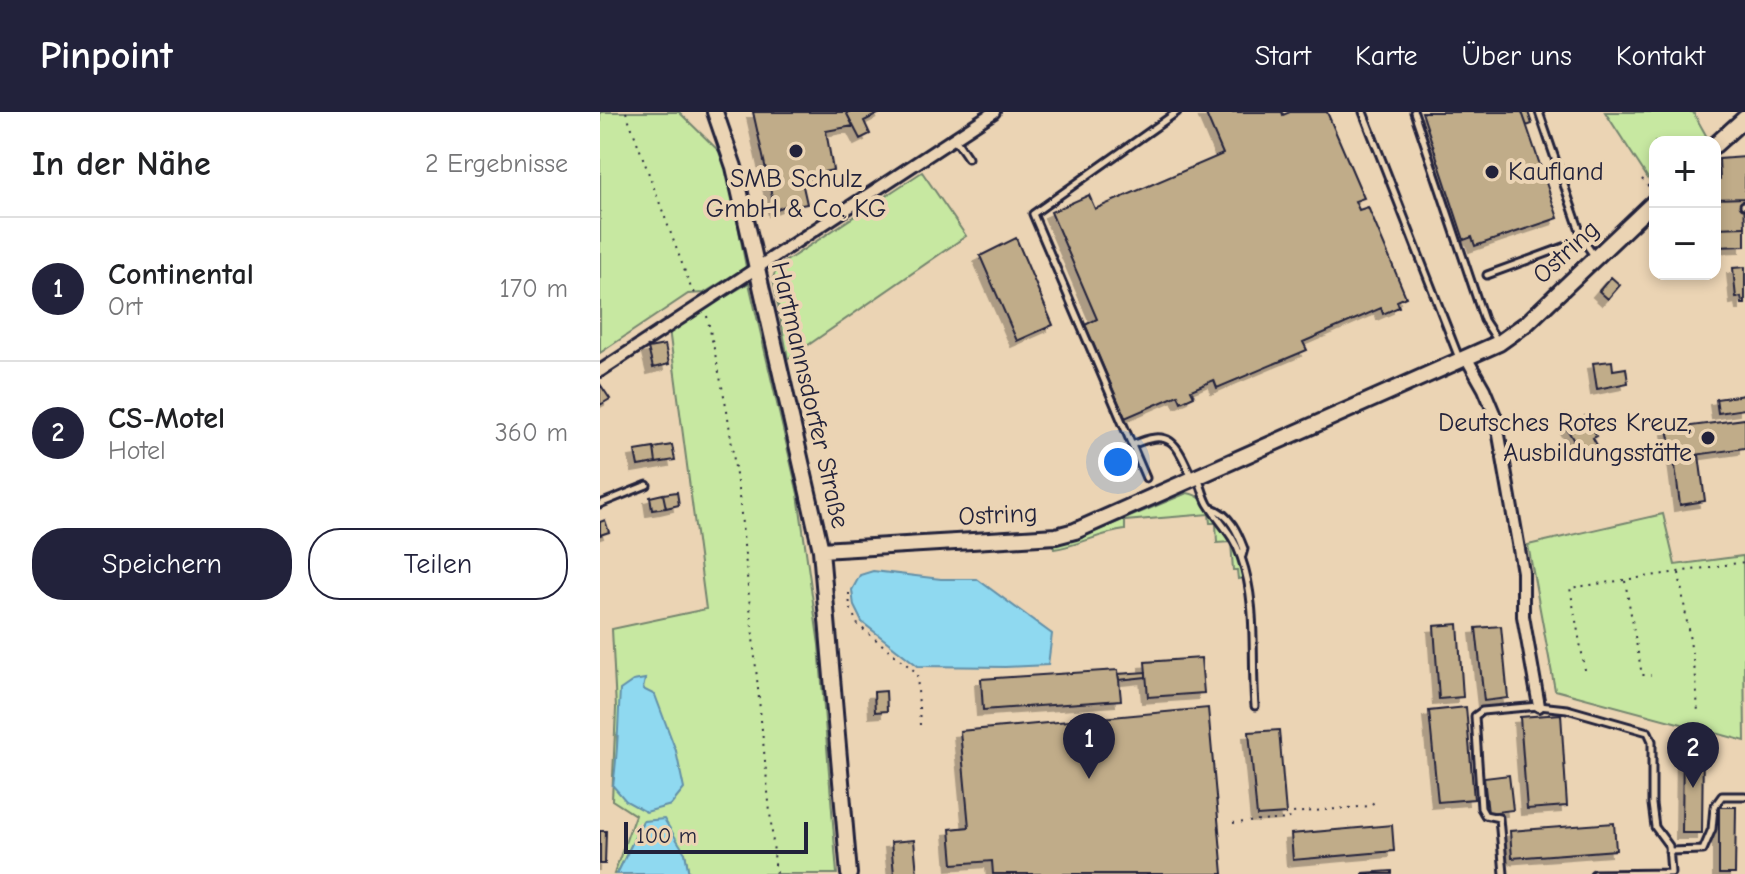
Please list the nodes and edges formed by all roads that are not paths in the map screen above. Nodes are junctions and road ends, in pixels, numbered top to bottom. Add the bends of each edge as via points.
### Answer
1 (715, 112) edge
2 (994, 112) edge
3 (1177, 112) edge
4 (1363, 112) edge
5 (1414, 112) edge
6 (1539, 112) edge
7 (1745, 118) edge
8 (955, 138) junction
9 (1721, 140) edge
10 (968, 158) dead end
11 (1649, 212) edge
12 (1583, 240) junction
13 (1596, 257) junction
14 (757, 268) junction
15 (1487, 275) dead end
16 (1499, 343) junction
17 (1464, 361) junction
18 (600, 371) edge
19 (1132, 445) junction
20 (1146, 478) dead end
21 (1196, 480) junction
22 (647, 485) dead end
23 (600, 504) edge
24 (821, 550) junction
25 (1255, 706) dead end
26 (1539, 706) junction
27 (1745, 796) edge
28 (1669, 851) junction
29 (849, 874) edge
30 (1504, 874) edge
31 (1594, 874) edge

1 - 14 main road, Hartmannsdorfer Straße via 734,167
2 - 8 street
3 - 19 lane via 1033,214
4 - 17 lane
5 - 16 lane via 1484,320
6 - 12 lane
7 - 9 main road
8 - 10 lane
8 - 14 street
11 - 13 main road, Ostring
12 - 13 lane
12 - 15 lane
13 - 16 main road, Ostring
14 - 18 street
14 - 24 main road, Hartmannsdorfer Straße
16 - 17 main road, Ostring
17 - 21 main road, Ostring
17 - 26 street via 1496,418
19 - 20 lane
19 - 21 lane via 1162,436 1174,442
21 - 24 main road, Ostring via 1056,536
21 - 25 lane via 1210,507 1220,510 1237,531 1244,549
22 - 23 lane
24 - 29 main road
26 - 28 lane via 1648,732 1655,827
26 - 30 lane via 1475,716 1481,808 1485,815 1499,818
27 - 28 lane via 1722,796 1703,850
28 - 31 lane via 1671,873

